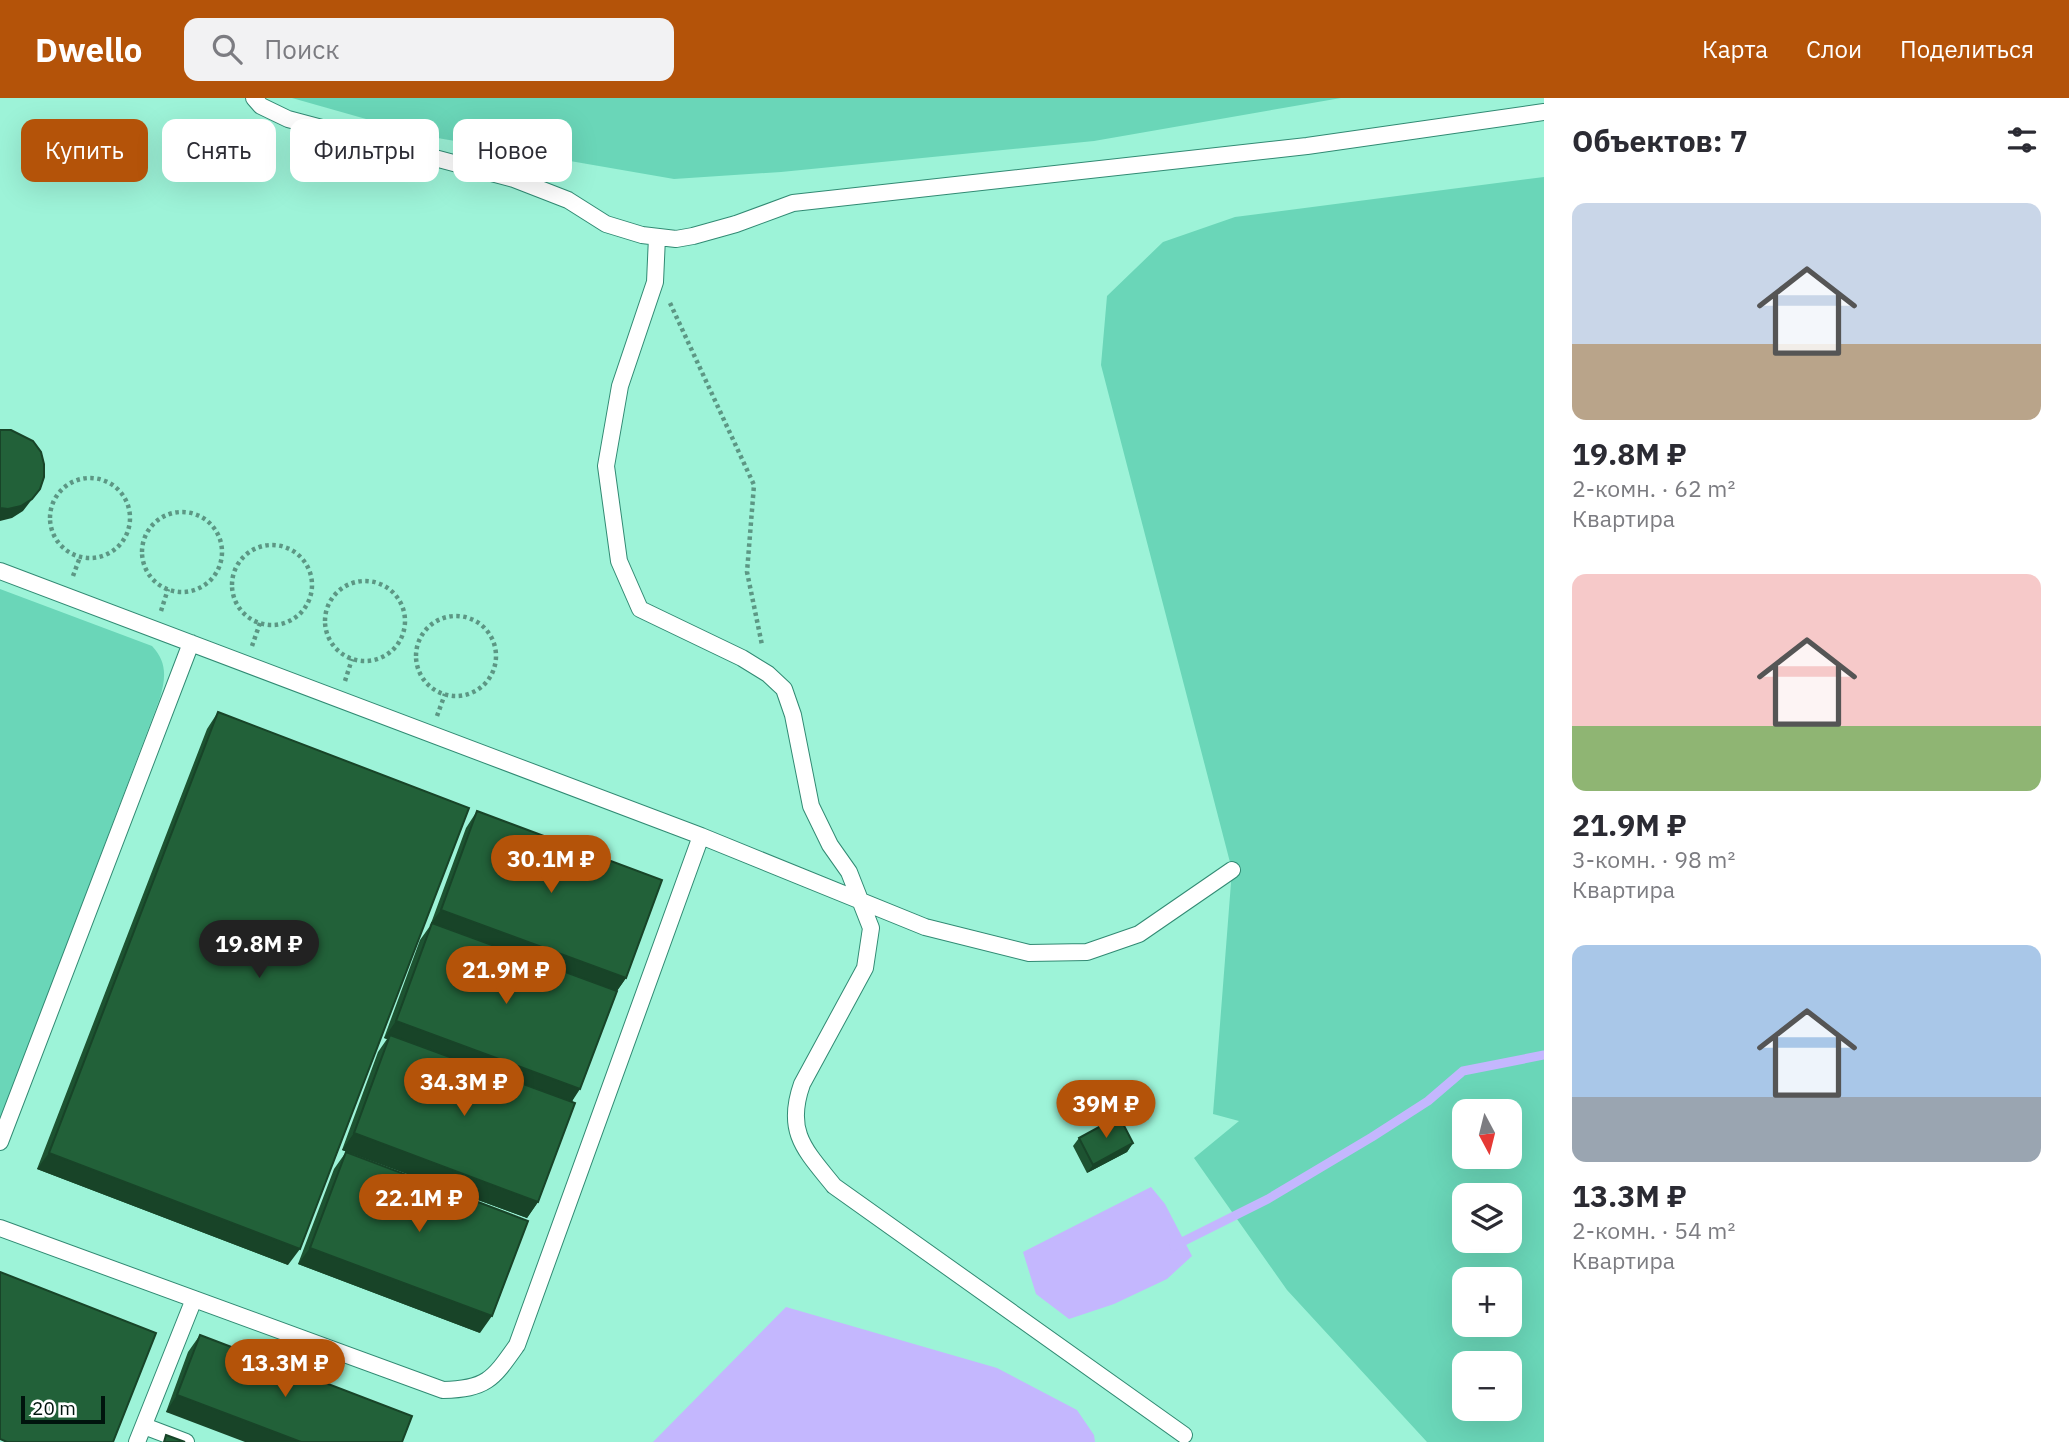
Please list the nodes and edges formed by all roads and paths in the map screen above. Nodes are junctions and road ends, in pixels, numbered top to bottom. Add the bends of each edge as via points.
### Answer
1 (254, 98) edge
2 (1544, 112) edge
3 (657, 237) junction
4 (655, 282) junction
5 (129, 512) joint
6 (222, 547) joint
7 (0, 570) edge
8 (312, 580) joint
9 (404, 616) joint
10 (191, 643) junction
11 (496, 651) joint
12 (768, 674) junction
13 (701, 836) junction
14 (1232, 870) dead end
15 (862, 902) junction
16 (0, 1142) edge
17 (0, 1228) edge
18 (194, 1299) junction
19 (144, 1426) junction
20 (1184, 1435) dead end
21 (137, 1442) edge
22 (186, 1442) edge

1 - 3 lane via 288,119 514,179 568,200 606,224
2 - 3 lane via 1307,146 793,203 693,236
3 - 4 lane
4 - 12 path via 672,305 754,485 747,572
4 - 12 lane via 620,386 606,466 619,561 640,609
5 - 5 path via 124,537 116,547 93,558 68,551 51,530 52,504 59,492 83,479 108,482 118,490
6 - 6 path via 217,572 209,582 186,592 160,586 150,576 142,551 152,526 175,512 188,512 211,524
7 - 10 lane
8 - 8 path via 307,605 299,615 275,625 250,619 240,610 232,584 242,559 265,546 290,550 301,558
9 - 9 path via 400,641 381,658 368,661 355,660 333,645 325,620 334,595 358,582 383,585 401,603
10 - 13 lane
10 - 16 lane
11 - 11 path via 491,676 483,686 460,696 435,690 418,668 416,655 426,630 449,617 462,617 485,628
12 - 15 lane via 784,689 793,715 811,806
13 - 15 lane
13 - 18 lane via 517,1345 495,1377 469,1390 443,1390
14 - 15 lane via 1139,934 1087,952 1029,953 925,927
15 - 20 lane via 871,928 865,968 795,1102 802,1146 834,1186
17 - 18 lane
18 - 19 lane
19 - 21 lane
19 - 22 lane

